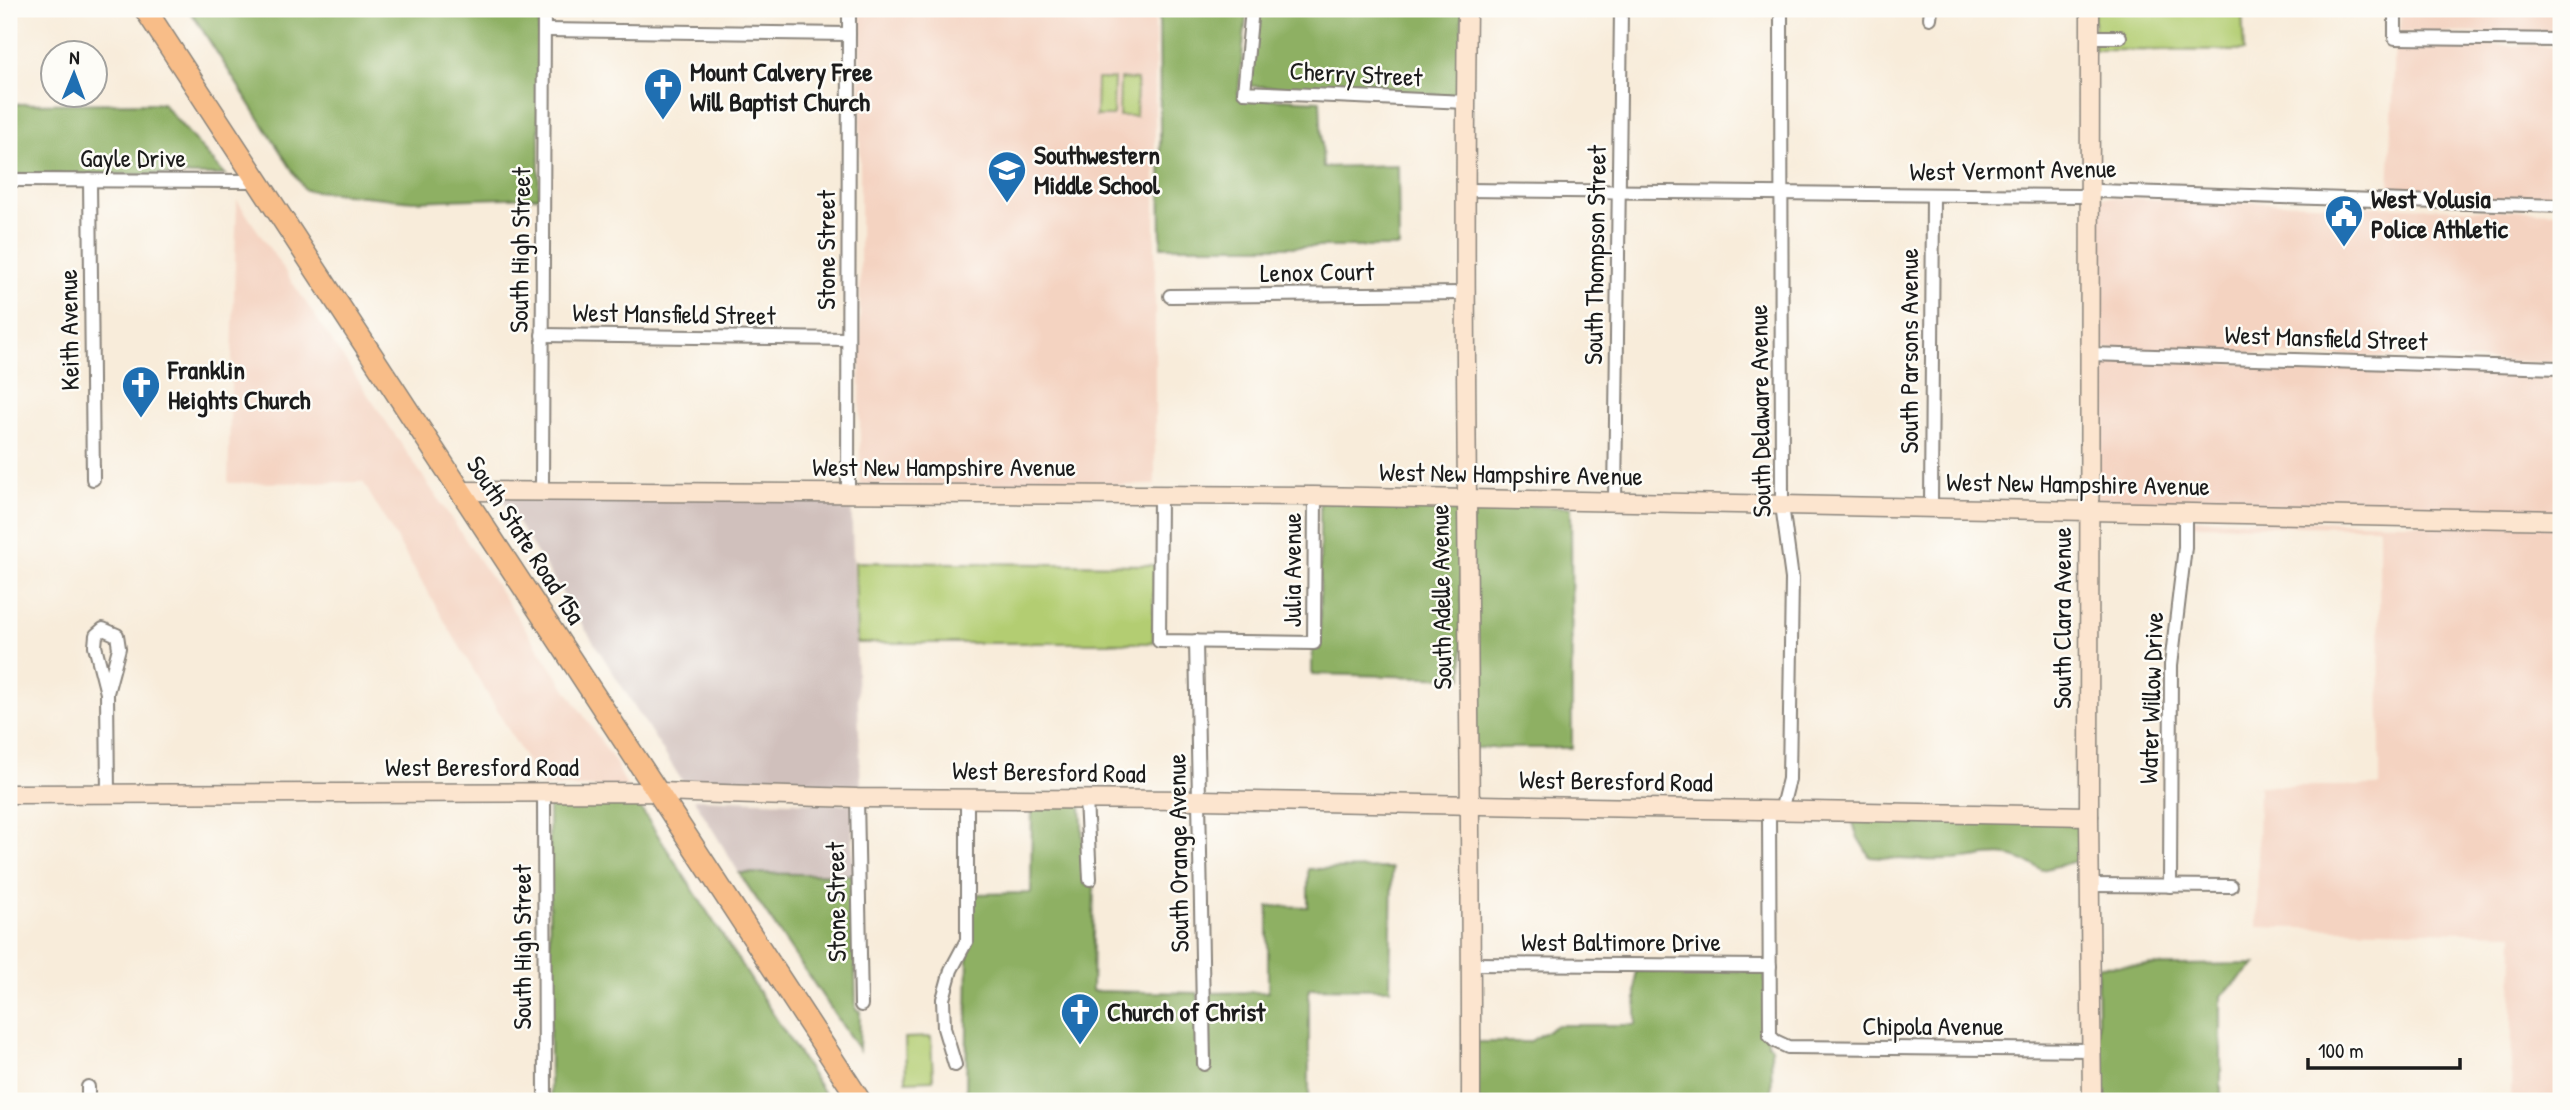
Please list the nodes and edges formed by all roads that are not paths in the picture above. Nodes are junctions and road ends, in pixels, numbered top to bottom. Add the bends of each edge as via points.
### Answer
1 (145, 9) edge
2 (544, 9) edge
3 (849, 9) edge
4 (1252, 9) edge
5 (1467, 9) edge
6 (1621, 9) edge
7 (1781, 9) edge
8 (2090, 9) edge
9 (2395, 9) edge
10 (545, 30) junction
11 (849, 34) junction
12 (2089, 37) junction
13 (2120, 37) dead end
14 (2561, 40) edge
15 (1466, 102) junction
16 (9, 180) edge
17 (90, 180) junction
18 (257, 181) junction
19 (1465, 190) junction
20 (1618, 192) junction
21 (1781, 193) junction
22 (2089, 194) junction
23 (1933, 195) junction
24 (2561, 206) edge
25 (1465, 293) junction
26 (1170, 296) dead end
27 (542, 335) junction
28 (848, 339) junction
29 (2089, 354) junction
30 (2561, 368) edge
31 (93, 479) dead end
32 (460, 491) junction
33 (542, 491) junction
34 (848, 492) junction
35 (1160, 495) junction
36 (1315, 496) junction
37 (1465, 499) junction
38 (1615, 502) junction
39 (1782, 505) junction
40 (1931, 508) junction
41 (2088, 511) junction
42 (2185, 513) junction
43 (2561, 520) edge
44 (1196, 641) junction
45 (107, 693) dead end
46 (658, 792) junction
47 (544, 793) junction
48 (9, 794) edge
49 (108, 794) junction
50 (857, 798) junction
51 (967, 798) junction
52 (1086, 799) junction
53 (1201, 800) junction
54 (1470, 805) junction
55 (1775, 811) junction
56 (2089, 816) junction
57 (1090, 879) dead end
58 (2090, 885) junction
59 (2170, 886) junction
60 (2231, 886) dead end
61 (1471, 964) junction
62 (1770, 965) junction
63 (861, 1005) dead end
64 (1775, 1041) joint
65 (2091, 1050) junction
66 (1204, 1064) dead end
67 (955, 1065) dead end
68 (88, 1087) dead end
69 (88, 1101) edge
70 (545, 1101) edge
71 (860, 1101) edge
72 (1471, 1101) edge
73 (2092, 1101) edge

1 - 18 highway, South State Road 15a
2 - 10 street, South High Street
3 - 11 street, Stone Street
4 - 15 street, Cherry Street via 1244,92
5 - 15 street, South Adelle Avenue
6 - 20 street, South Thompson Street
7 - 21 street, South Delaware Avenue
8 - 12 street, South Clara Avenue
9 - 14 street via 2395,38
10 - 11 street
10 - 27 street, South High Street
11 - 28 street, Stone Street
12 - 13 street
12 - 22 street, South Clara Avenue
15 - 19 street, South Adelle Avenue
16 - 17 street, Gayle Drive
17 - 18 street, Gayle Drive
17 - 31 street, Keith Avenue
18 - 32 highway, South State Road 15a
19 - 20 street, West Vermont Avenue
19 - 25 street, South Adelle Avenue
20 - 21 street, West Vermont Avenue
20 - 38 street, South Thompson Street
21 - 23 street, West Vermont Avenue
21 - 39 street, South Delaware Avenue
22 - 23 street, West Vermont Avenue
22 - 24 street, West Vermont Avenue via 2113,191
22 - 29 street, South Clara Avenue
23 - 40 street, South Parsons Avenue
25 - 26 street, Lenox Court
25 - 37 street, South Adelle Avenue
27 - 28 street, West Mansfield Street
27 - 33 street, South High Street
28 - 34 street, Stone Street
29 - 30 street, West Mansfield Street
29 - 41 street, South Clara Avenue
32 - 33 street, West New Hampshire Avenue
32 - 46 highway, South State Road 15a
33 - 34 street, West New Hampshire Avenue
34 - 35 street, West New Hampshire Avenue
35 - 36 street, West New Hampshire Avenue
35 - 44 street via 1158,641
36 - 37 street, West New Hampshire Avenue
36 - 44 street, Julia Avenue via 1314,643
37 - 38 street, West New Hampshire Avenue
37 - 54 street, South Adelle Avenue
38 - 39 street, West New Hampshire Avenue
39 - 40 street, West New Hampshire Avenue
39 - 55 street, South Delaware Avenue via 1792,579 1789,779
40 - 41 street, West New Hampshire Avenue
41 - 42 street, West New Hampshire Avenue
41 - 56 street, South Clara Avenue
42 - 43 street, West New Hampshire Avenue
42 - 59 street, Water Willow Drive via 2171,665
44 - 53 street, South Orange Avenue
45 - 49 street
46 - 47 street, West Beresford Road
46 - 50 street, West Beresford Road
46 - 71 highway, South State Road 15a
47 - 49 street, West Beresford Road
47 - 70 street, South High Street
48 - 49 street, West Beresford Road
50 - 51 street, West Beresford Road
50 - 63 street, Stone Street
51 - 52 street, West Beresford Road
51 - 67 street via 967,940 951,970 943,999 944,1028
52 - 53 street, West Beresford Road
52 - 57 street
53 - 54 street, West Beresford Road
53 - 66 street, South Orange Avenue
54 - 55 street, West Beresford Road
54 - 61 street, South Adelle Avenue
55 - 56 street, West Beresford Road
55 - 62 street, South Delaware Avenue
56 - 58 street, South Clara Avenue
58 - 59 street
58 - 65 street, South Clara Avenue
59 - 60 street
61 - 62 street, West Baltimore Drive
61 - 72 street, South Adelle Avenue
62 - 64 street, South Delaware Avenue via 1770,1036
64 - 65 street, Chipola Avenue via 1788,1048
65 - 73 street, South Clara Avenue
68 - 69 street

